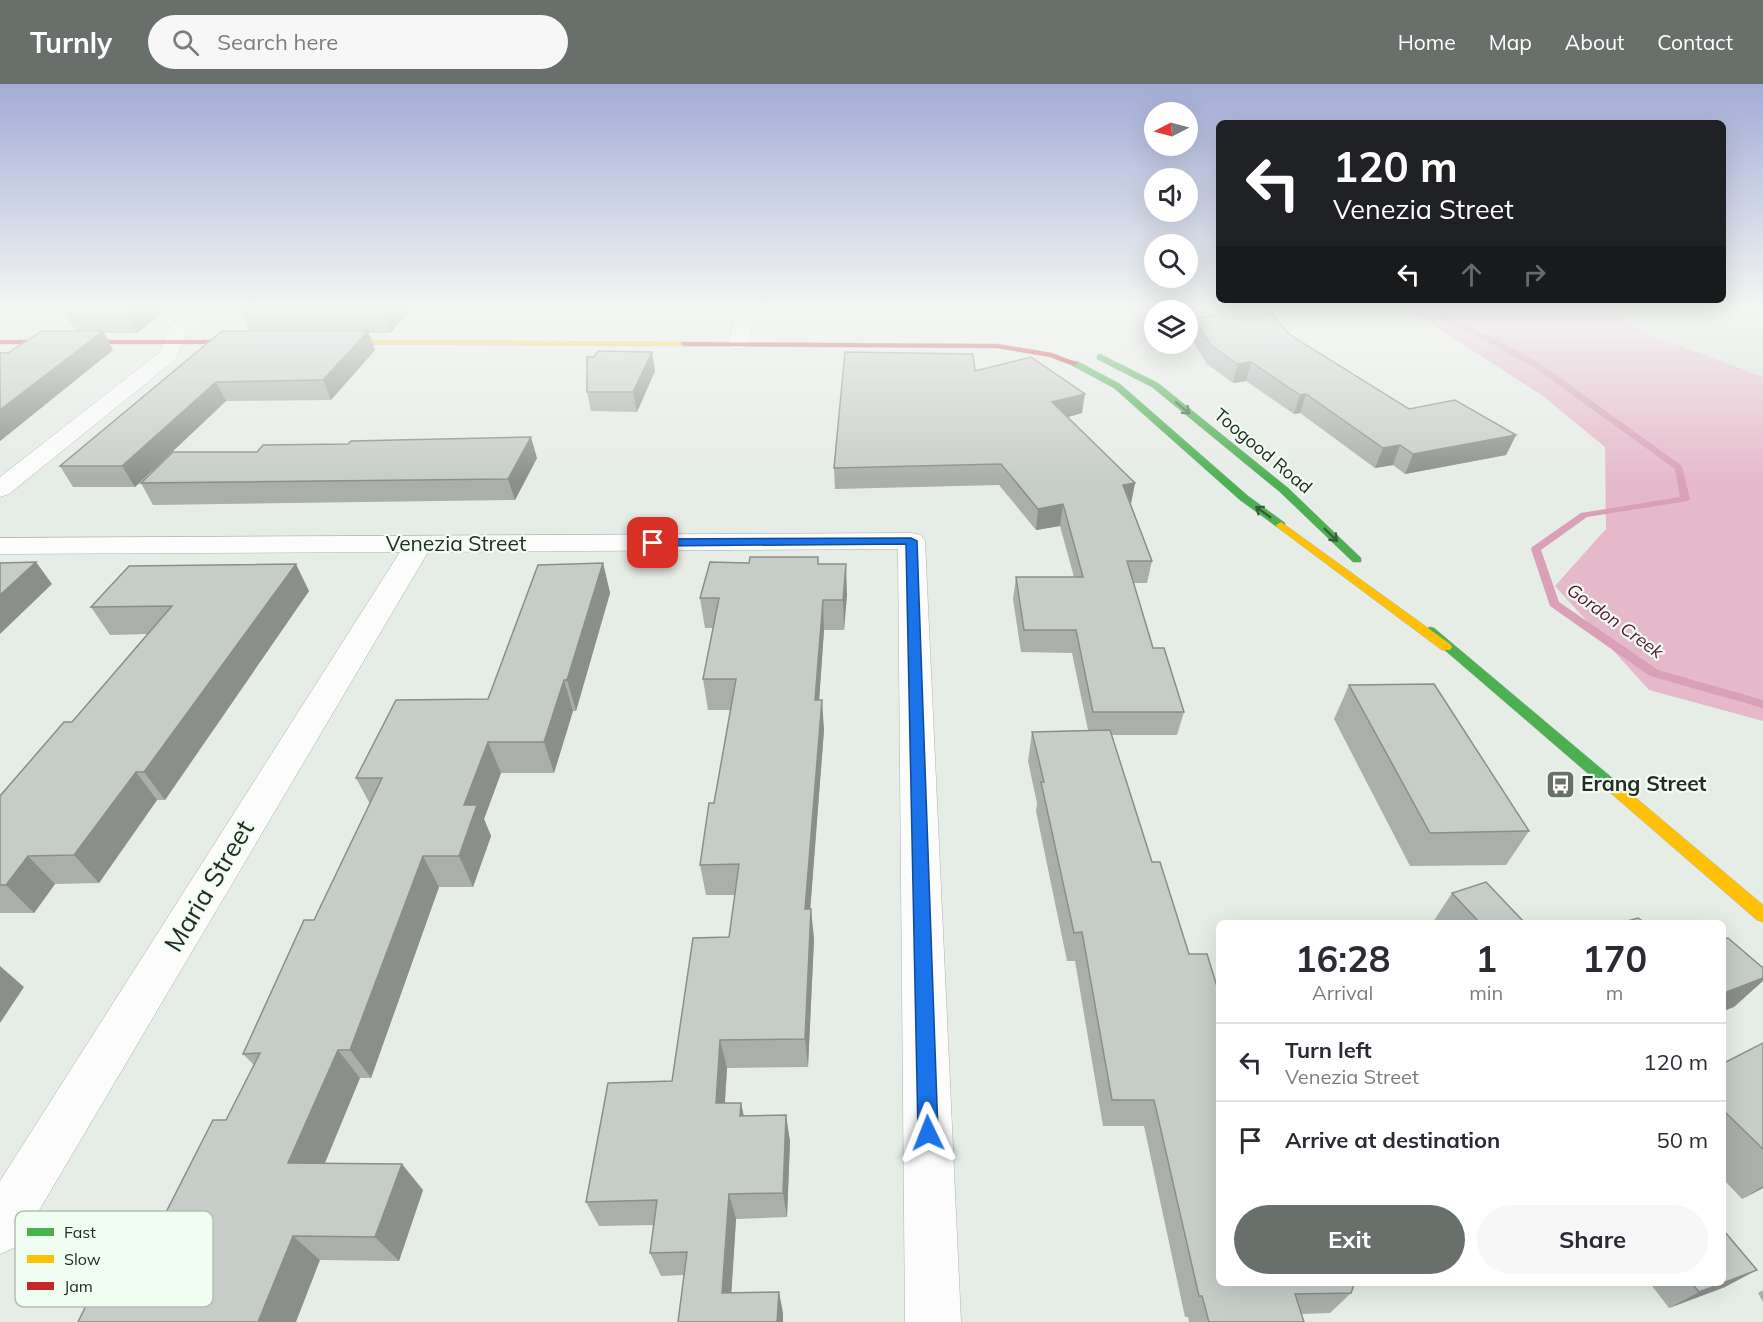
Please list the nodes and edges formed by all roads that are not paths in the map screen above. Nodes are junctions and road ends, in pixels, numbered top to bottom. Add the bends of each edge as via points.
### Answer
1 (154, 367) edge
2 (1081, 367) edge
3 (1122, 367) edge
4 (0, 489) edge
5 (418, 544) junction
6 (0, 546) edge
7 (1446, 646) junction
8 (1617, 792) junction
9 (1763, 896) edge
10 (1763, 915) edge
11 (0, 1228) edge
12 (933, 1322) edge

1 - 4 street
7 -> 2 street, Toogood Road via 1244,498 1117,386
3 -> 7 street, Toogood Road via 1155,385 1284,490
5 - 6 street, Venezia Street
5 - 11 street, Maria Street
5 - 12 street, Venezia Street via 911,541
7 - 8 street, Toogood Road
8 - 9 street
8 - 10 street, Toogood Road

